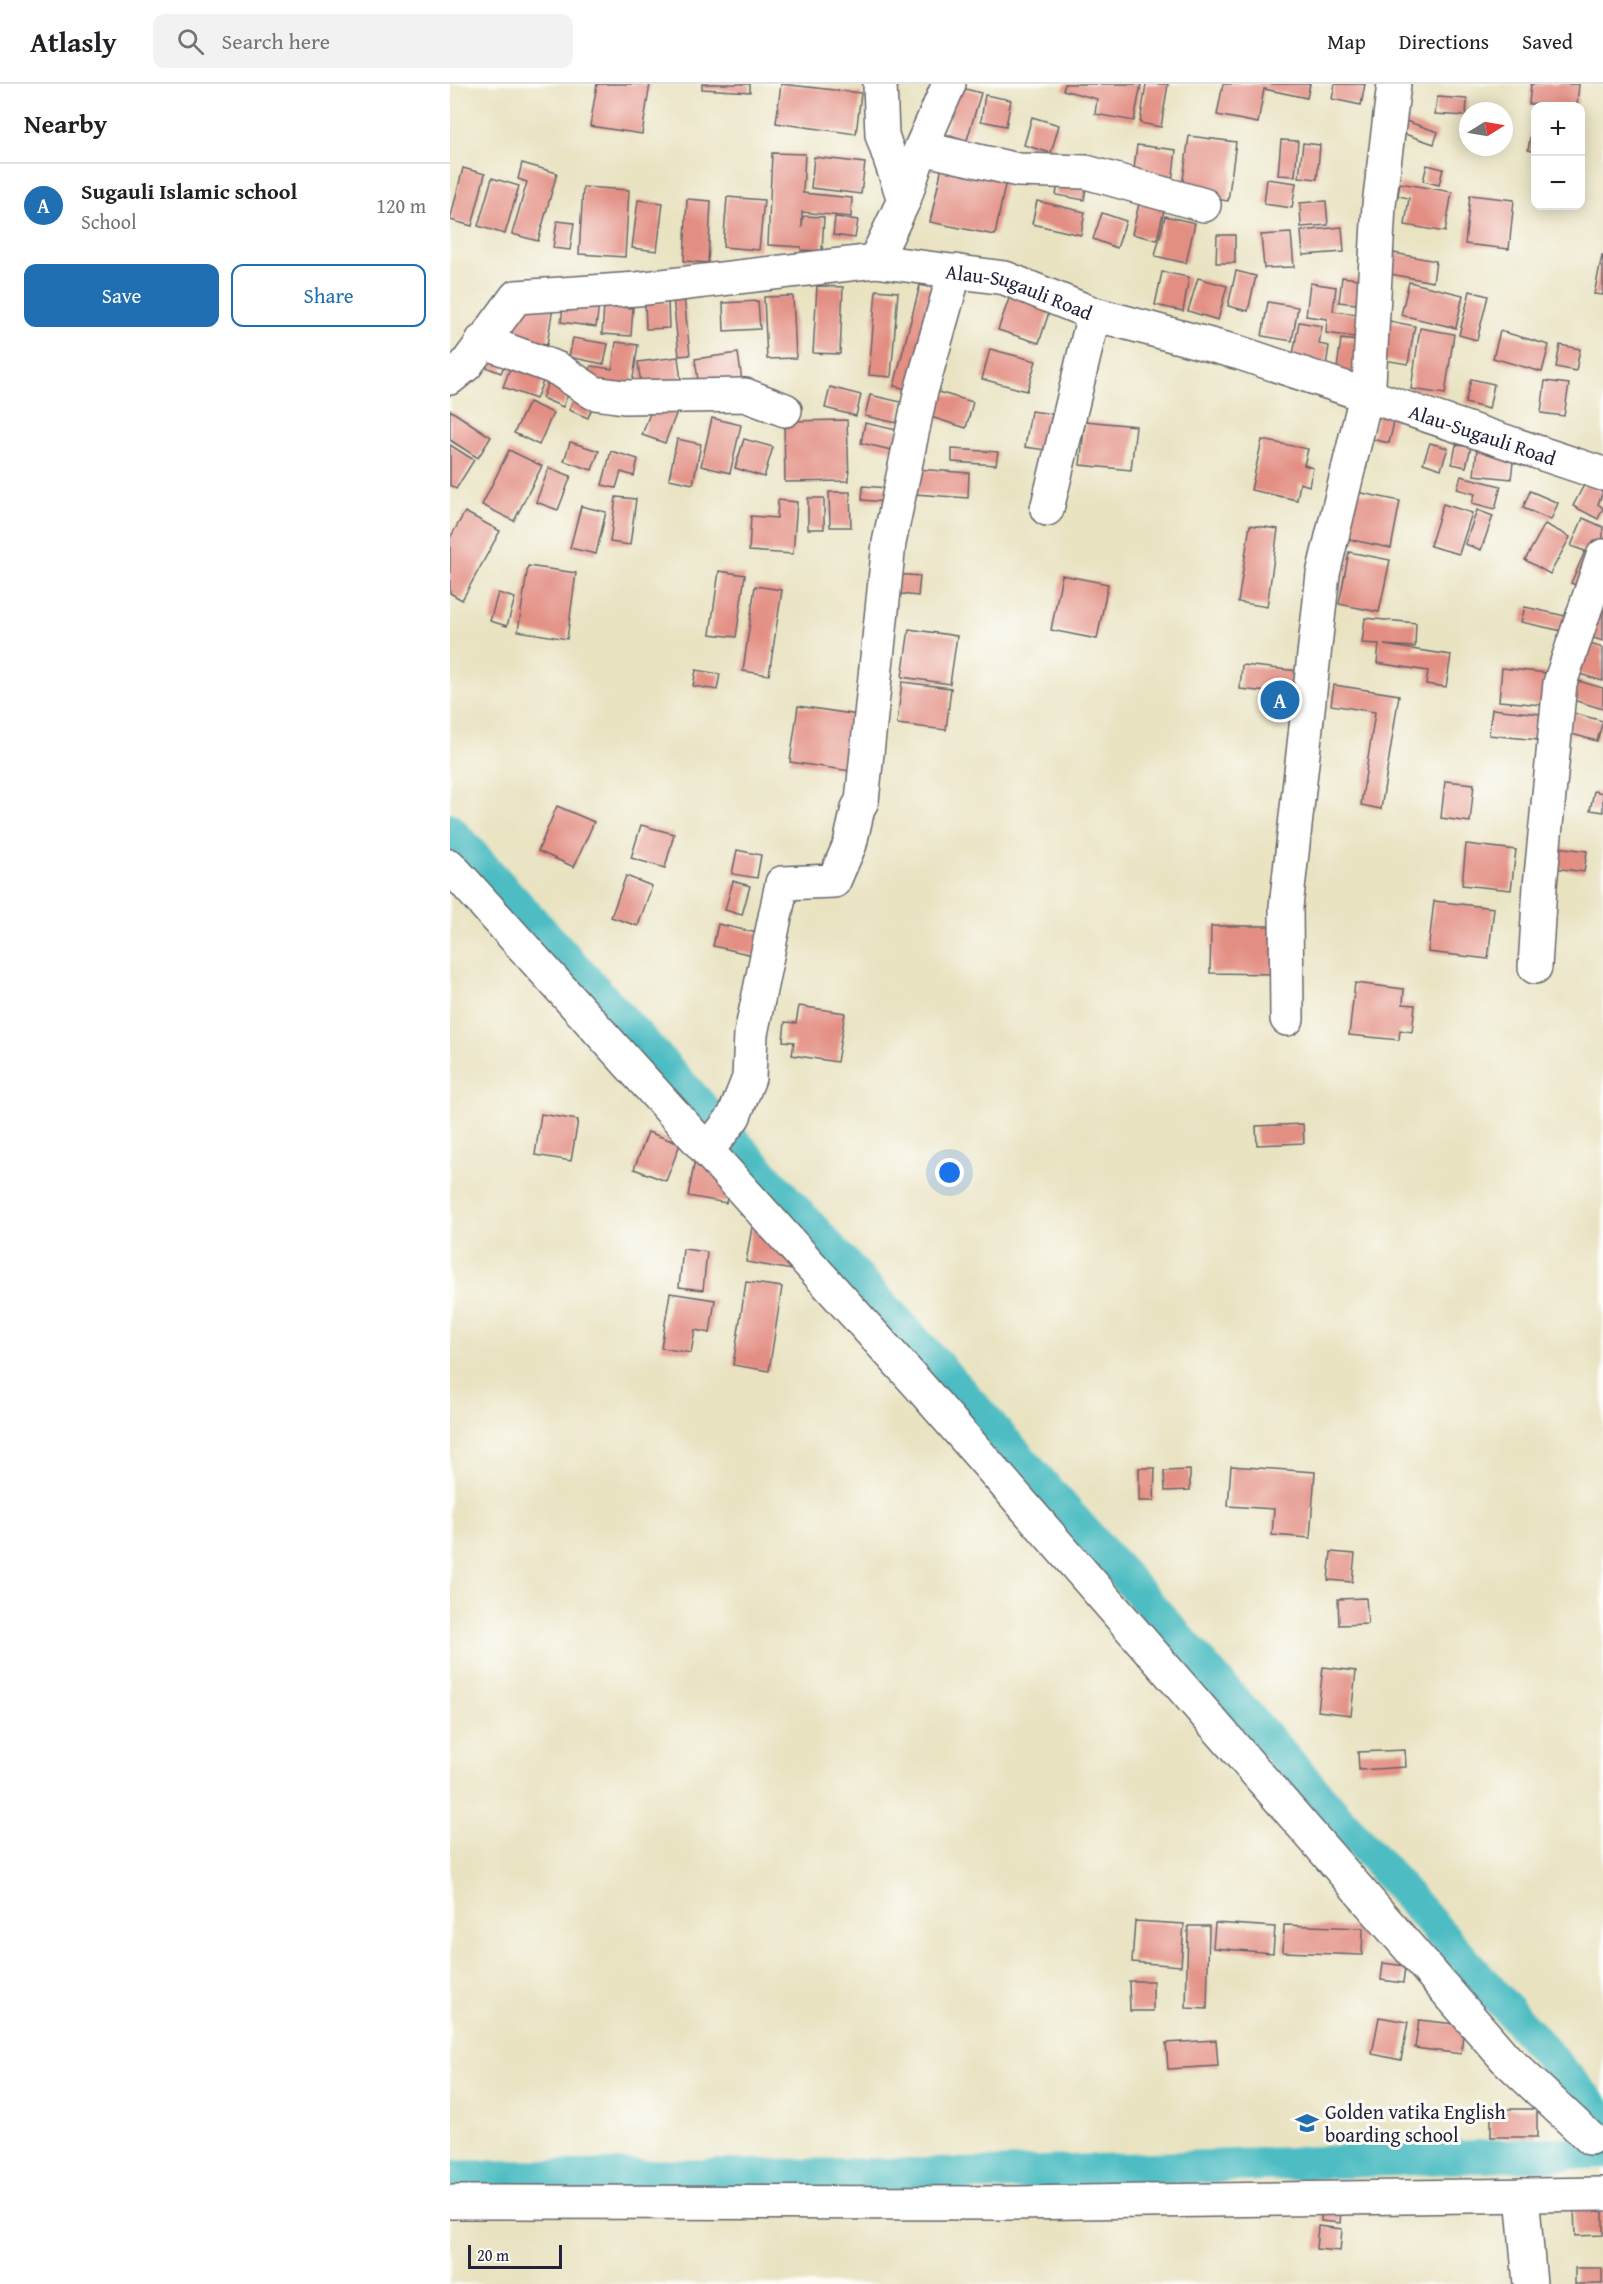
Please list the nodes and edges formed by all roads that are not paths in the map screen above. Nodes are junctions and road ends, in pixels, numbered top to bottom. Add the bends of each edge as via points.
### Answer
1 (880, 84) edge
2 (949, 84) edge
3 (1392, 84) edge
4 (921, 148) junction
5 (904, 200) junction
6 (1203, 205) dead end
7 (875, 261) junction
8 (955, 272) junction
9 (1094, 314) junction
10 (482, 341) junction
11 (450, 378) edge
12 (1367, 395) junction
13 (785, 410) dead end
14 (1603, 474) edge
15 (1047, 509) dead end
16 (1603, 556) edge
17 (450, 866) edge
18 (1535, 967) dead end
19 (1287, 1019) dead end
20 (705, 1148) junction
21 (1590, 2138) dead end
22 (1603, 2193) edge
23 (1522, 2195) junction
24 (450, 2202) edge
25 (1530, 2284) edge

1 - 5 street via 882,135
2 - 4 street
3 - 12 street via 1379,205
4 - 5 street
4 - 6 street via 1018,170 1086,172
5 - 7 street
7 - 8 street, Alau-Sugauli Road
7 - 10 street, Alau-Sugauli Road via 637,289 516,297
8 - 9 street, Alau-Sugauli Road via 1005,278
8 - 20 street via 921,395 889,543 862,801 850,844 834,881 782,883 751,1034 749,1078 734,1116
9 - 12 street, Alau-Sugauli Road via 1240,353
9 - 15 street
10 - 11 street, Alau-Sugauli Road
10 - 13 street via 558,369 594,393 624,397 745,395
12 - 14 street, Alau-Sugauli Road
12 - 19 street via 1323,574 1286,907
16 - 18 street via 1560,683
17 - 20 street
20 - 21 street via 917,1383 1505,2058
22 - 23 street
23 - 24 street via 1015,2202
23 - 25 street

